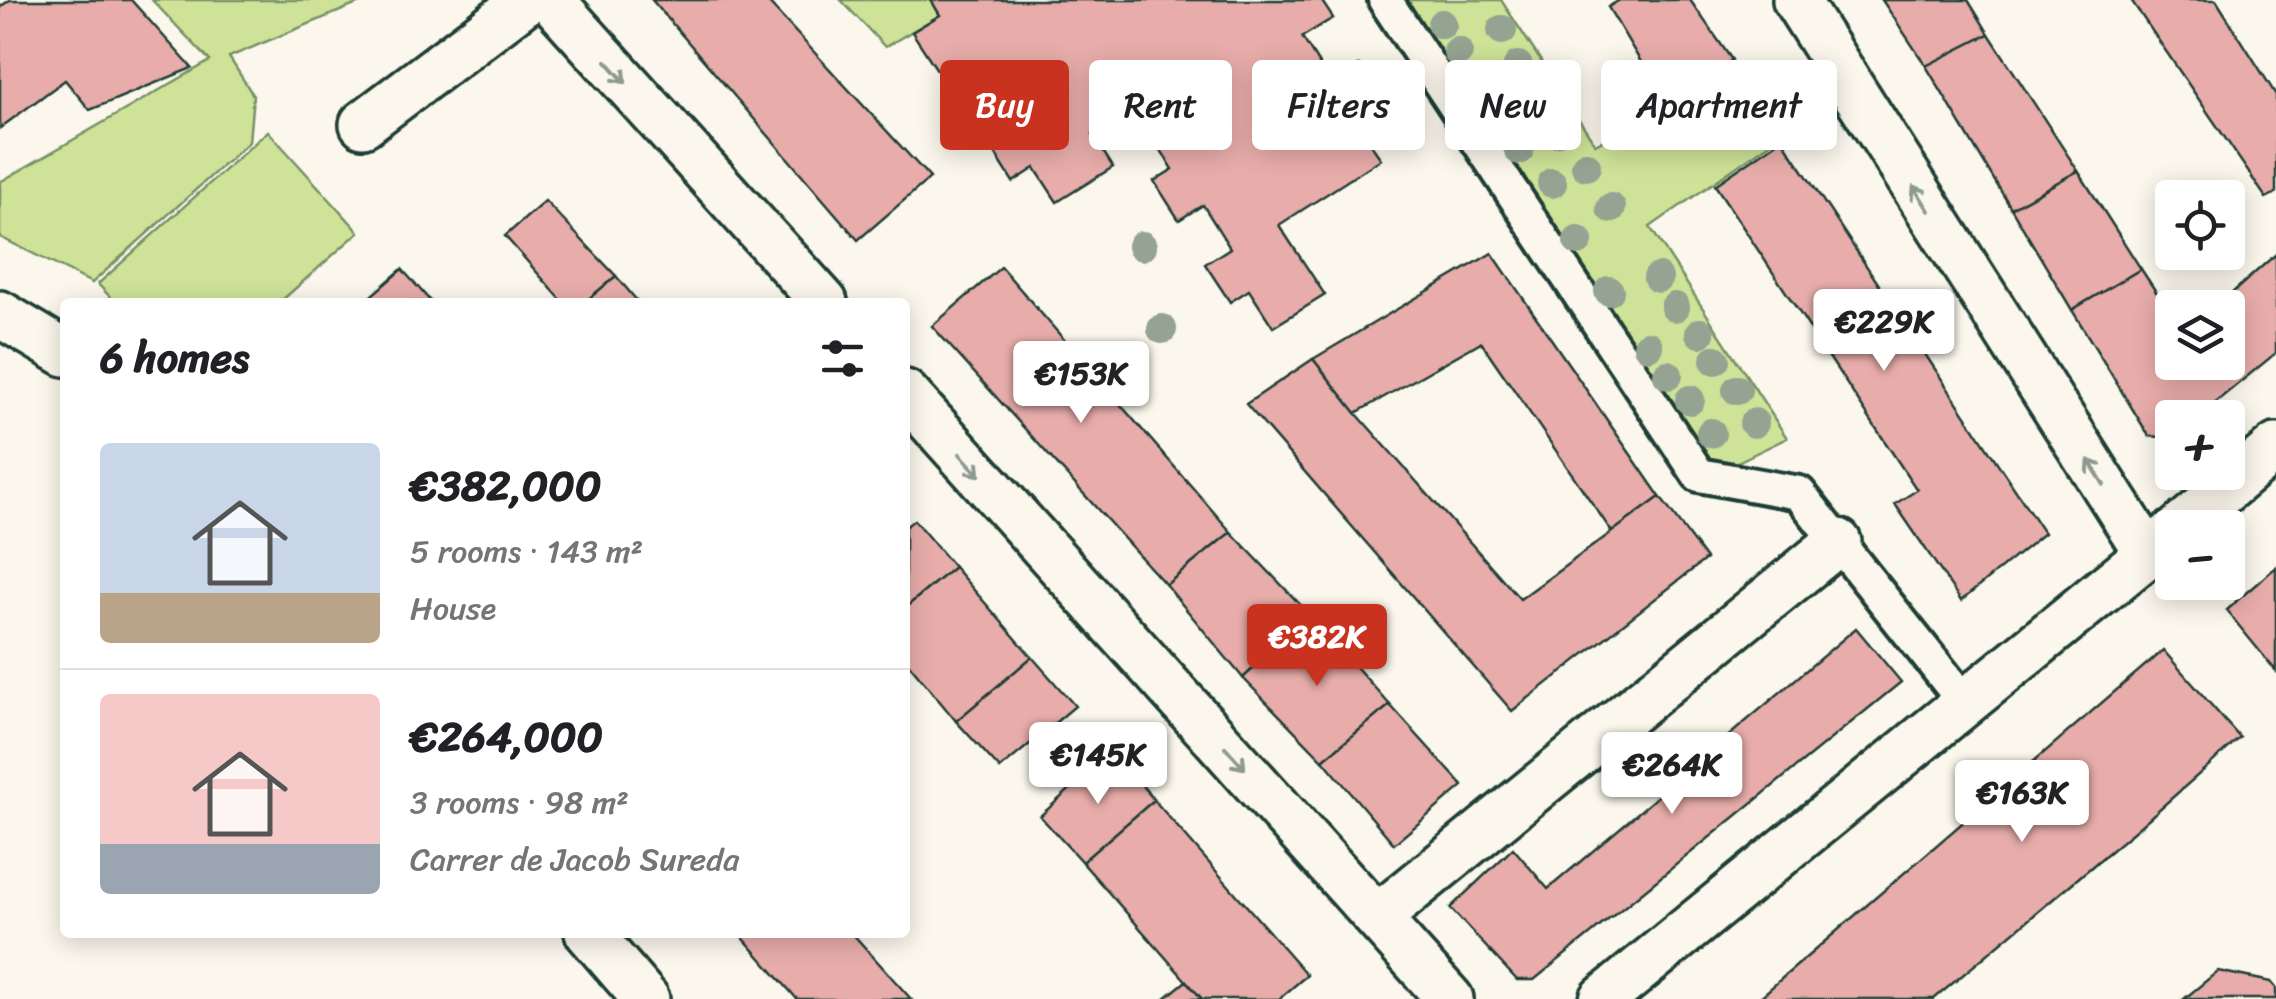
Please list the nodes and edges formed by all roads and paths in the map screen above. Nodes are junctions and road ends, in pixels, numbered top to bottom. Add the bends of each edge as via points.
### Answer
1 (527, 0) edge
2 (551, 0) edge
3 (1385, 0) edge
4 (1796, 0) edge
5 (362, 124) dead end
6 (820, 298) edge
7 (0, 314) edge
8 (60, 349) edge
9 (910, 399) edge
10 (2276, 447) edge
11 (2201, 510) edge
12 (2155, 521) edge
13 (1838, 542) junction
14 (2155, 548) edge
15 (1966, 704) junction
16 (1378, 917) junction
17 (593, 938) edge
18 (646, 999) edge
19 (1450, 999) edge
20 (1604, 999) edge

1 - 5 street
2 -> 6 street
3 - 13 street via 1698,476 1800,493
12 -> 4 street
7 - 8 street
9 -> 16 street
10 - 11 street
13 - 15 street
13 - 16 street
14 - 15 street
15 - 20 street
16 - 19 street
17 - 18 street

